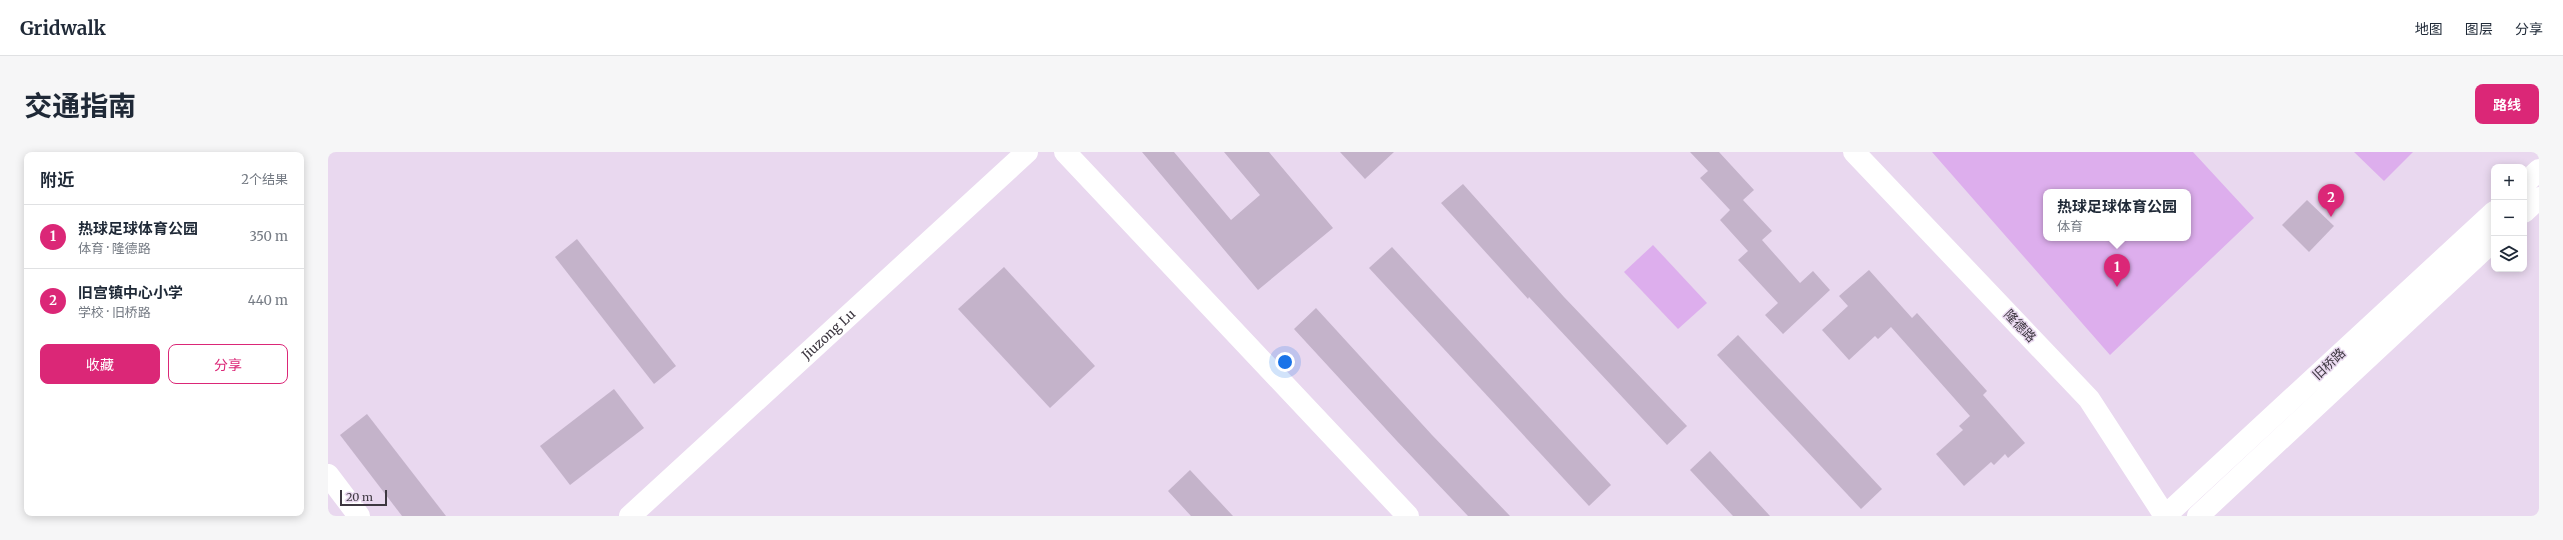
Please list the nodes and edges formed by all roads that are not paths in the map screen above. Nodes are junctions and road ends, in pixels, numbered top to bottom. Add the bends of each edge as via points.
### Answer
1 (1027, 152) edge
2 (1065, 152) edge
3 (1854, 152) edge
4 (2539, 170) edge
5 (2527, 181) edge
6 (2539, 198) edge
7 (2527, 209) edge
8 (2491, 215) edge
9 (2491, 243) edge
10 (328, 475) edge
11 (359, 516) edge
12 (630, 516) edge
13 (1408, 516) edge
14 (2165, 516) edge
15 (2198, 516) edge

1 - 12 street, Jiuzong Lu
2 - 13 street
3 - 14 street, 隆德路 via 2090,399
4 - 5 street
6 - 7 street
8 - 14 street, 旧桥路
9 - 15 street, 旧桥路
10 - 11 street

